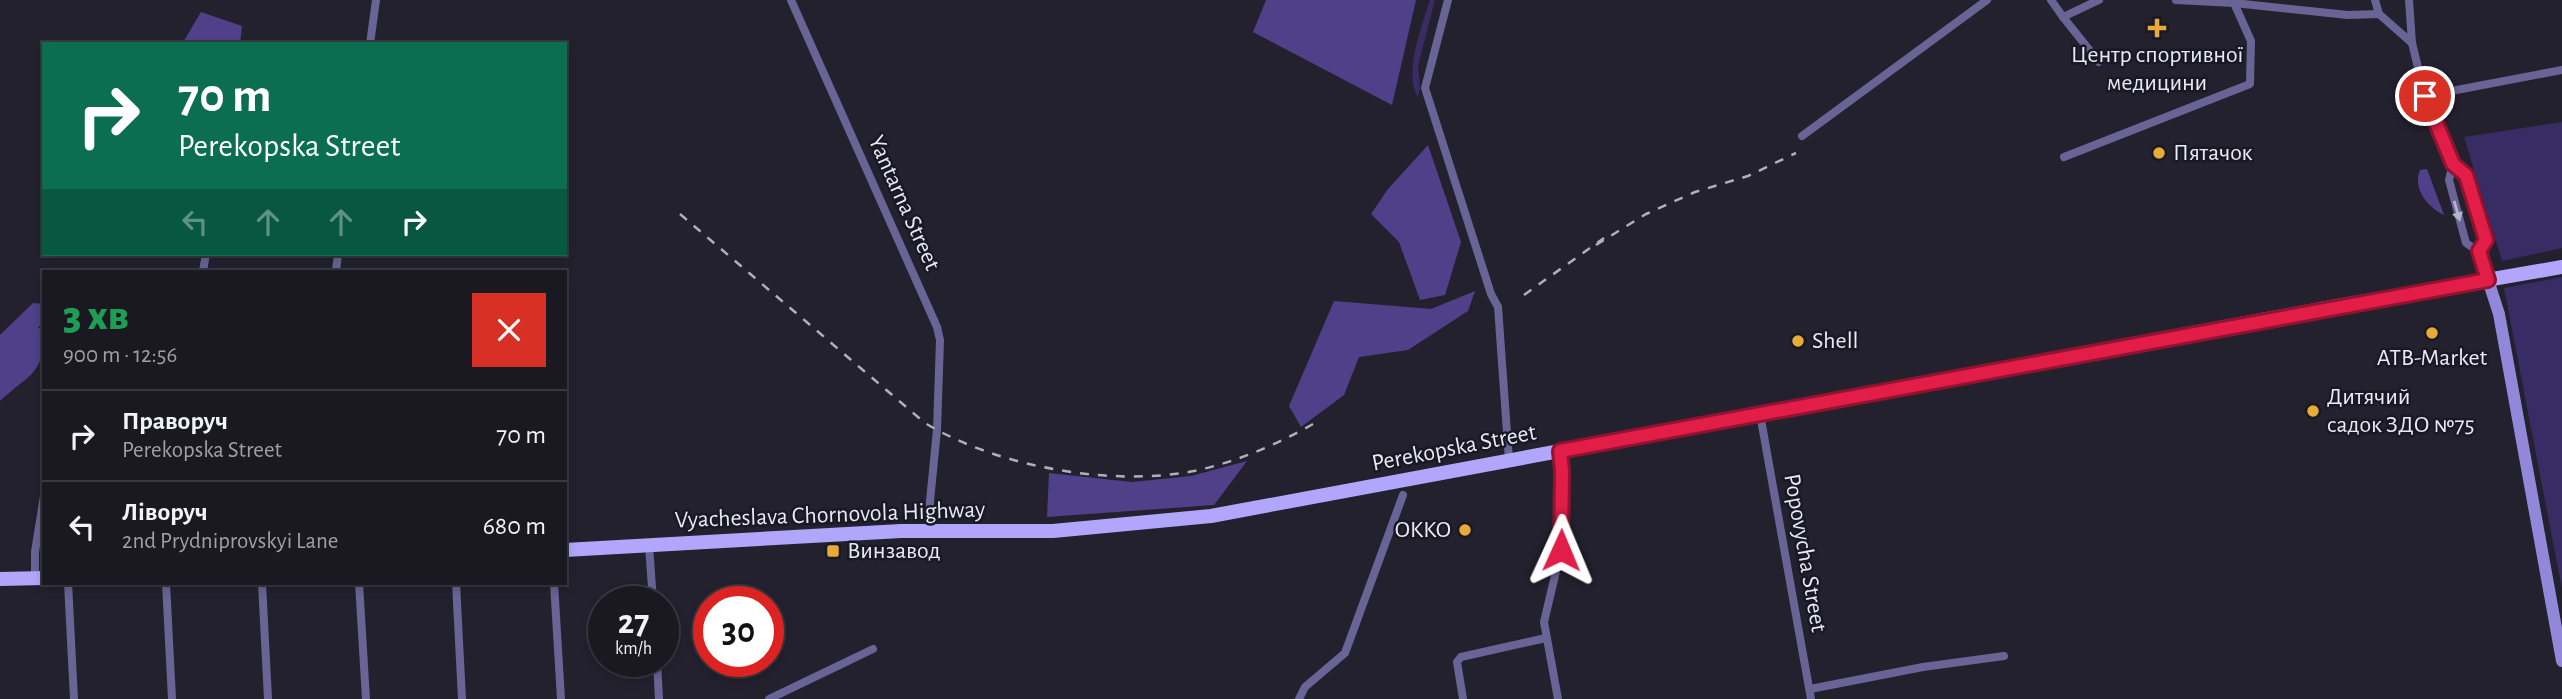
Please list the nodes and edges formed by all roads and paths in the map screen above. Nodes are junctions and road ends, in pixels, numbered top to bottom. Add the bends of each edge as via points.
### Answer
1 (376, 0) edge
2 (791, 0) edge
3 (1448, 0) edge
4 (1987, 0) edge
5 (2051, 0) edge
6 (2099, 0) edge
7 (2176, 0) edge
8 (2375, 0) edge
9 (2409, 0) edge
10 (2234, 3) junction
11 (2379, 13) junction
12 (2063, 17) junction
13 (370, 42) edge
14 (2412, 43) junction
15 (2099, 62) dead end
16 (2562, 70) edge
17 (2425, 96) junction
18 (1802, 136) dead end
19 (2064, 157) dead end
20 (2453, 164) junction
21 (2479, 251) junction
22 (2562, 267) edge
23 (2488, 280) junction
24 (1760, 414) junction
25 (1560, 451) junction
26 (1509, 460) junction
27 (1403, 495) dead end
28 (42, 508) edge
29 (1096, 527) joint
30 (929, 530) junction
31 (649, 545) junction
32 (567, 550) edge
33 (40, 578) edge
34 (0, 579) edge
35 (68, 585) edge
36 (166, 585) edge
37 (262, 585) edge
38 (359, 585) edge
39 (456, 585) edge
40 (554, 585) edge
41 (652, 586) edge
42 (1546, 638) junction
43 (873, 649) dead end
44 (2004, 656) dead end
45 (2562, 661) edge
46 (658, 677) edge
47 (1810, 689) junction
48 (74, 699) edge
49 (172, 699) edge
50 (268, 699) edge
51 (366, 699) edge
52 (462, 699) edge
53 (561, 699) edge
54 (659, 699) edge
55 (769, 699) edge
56 (1299, 699) edge
57 (1463, 699) edge
58 (1558, 699) edge
59 (1811, 699) edge

1 - 13 street
2 - 30 street, Yantarna Street via 937,327 937,430
3 - 26 street via 1425,88 1498,307
4 - 18 street
5 - 12 street
6 - 12 street
7 - 10 street
8 - 11 street
9 - 14 street
10 - 11 street via 2348,15
10 - 19 street via 2251,41 2250,84
11 - 14 street
12 - 15 street
14 - 17 street
16 - 17 street
17 - 20 street
20 -> 21 street via 2449,180 2466,243
20 - 21 street via 2466,175 2486,240
21 - 23 street
22 - 23 main road, Perekopska Street
23 - 24 main road, Perekopska Street
23 - 45 main road via 2499,314
24 - 25 main road, Perekopska Street
24 - 47 street, Popovycha Street
25 - 26 main road, Perekopska Street
25 - 42 street via 1561,550 1544,617
26 - 29 main road, Perekopska Street via 1211,516
27 - 56 street via 1345,653 1305,687
28 - 33 street via 35,552
29 - 30 main road, Vyacheslava Chornovola Highway
30 - 31 main road, Vyacheslava Chornovola Highway
31 - 32 main road, Vyacheslava Chornovola Highway
31 - 41 street
33 - 34 main road
35 - 48 street
36 - 49 street
37 - 50 street
38 - 51 street
39 - 52 street
40 - 53 street
42 - 57 street via 1458,659
42 - 58 street
43 - 55 street
44 - 47 street
46 - 54 street
47 - 59 street, Popovycha Street

